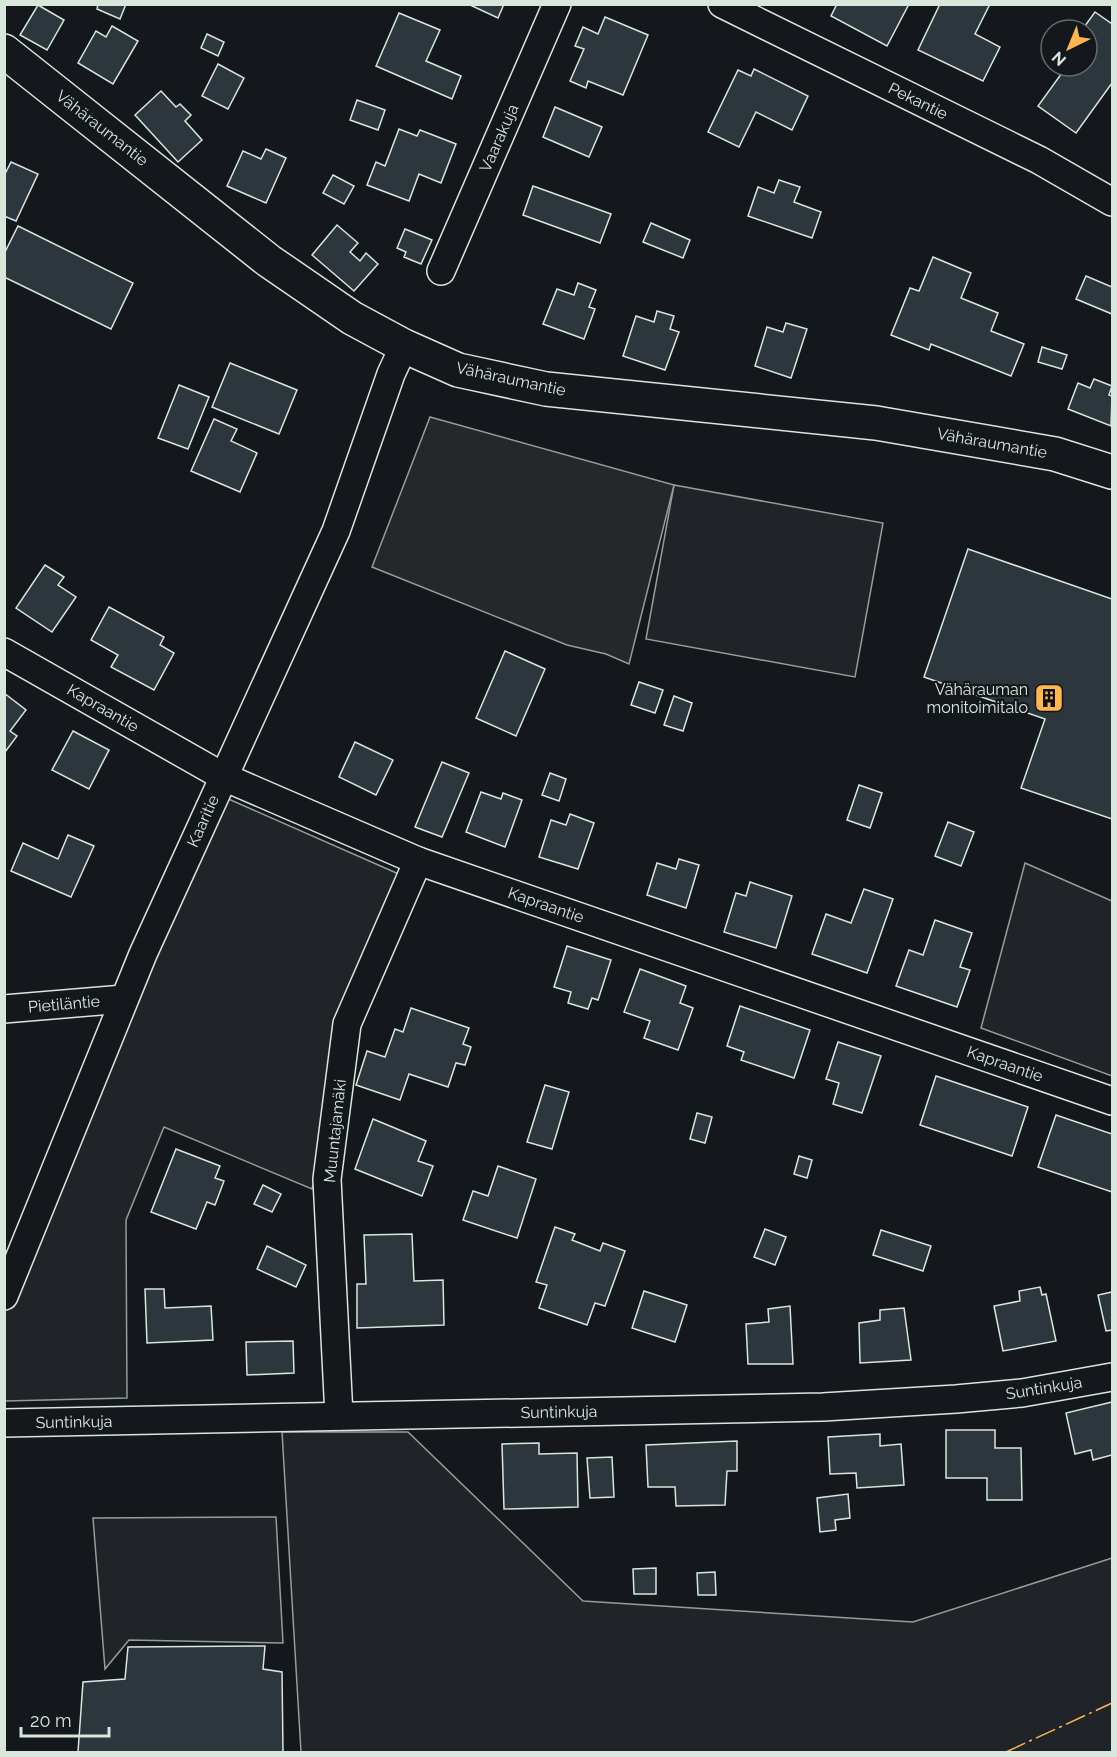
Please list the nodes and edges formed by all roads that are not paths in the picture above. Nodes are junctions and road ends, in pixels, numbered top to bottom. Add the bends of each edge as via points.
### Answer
1 (557, 4) edge
2 (722, 4) edge
3 (4, 51) edge
4 (1113, 202) edge
5 (441, 271) dead end
6 (404, 346) junction
7 (1113, 472) edge
8 (4, 652) edge
9 (224, 777) junction
10 (418, 861) junction
11 (124, 999) junction
12 (4, 1009) edge
13 (1113, 1101) edge
14 (4, 1296) edge
15 (1113, 1377) edge
16 (339, 1416) junction
17 (4, 1423) edge

1 - 5 street, Vaarakuja
2 - 4 street, Pekantie via 1038,160
3 - 6 street, Vähäraumantie via 269,261 352,318
6 - 7 street, Vähäraumantie via 458,370 546,389 876,423 1055,454
6 - 9 street, Kaaritie via 336,531
8 - 9 street, Kapraantie
9 - 10 street, Kapraantie
9 - 11 street, Kaaritie
10 - 13 street, Kapraantie
10 - 16 street, Muuntajamäki via 347,1024 327,1179
11 - 12 street, Pietiläntie
11 - 14 street, Kaaritie
15 - 16 street, Suntinkuja via 1022,1394 823,1407
16 - 17 street, Suntinkuja

